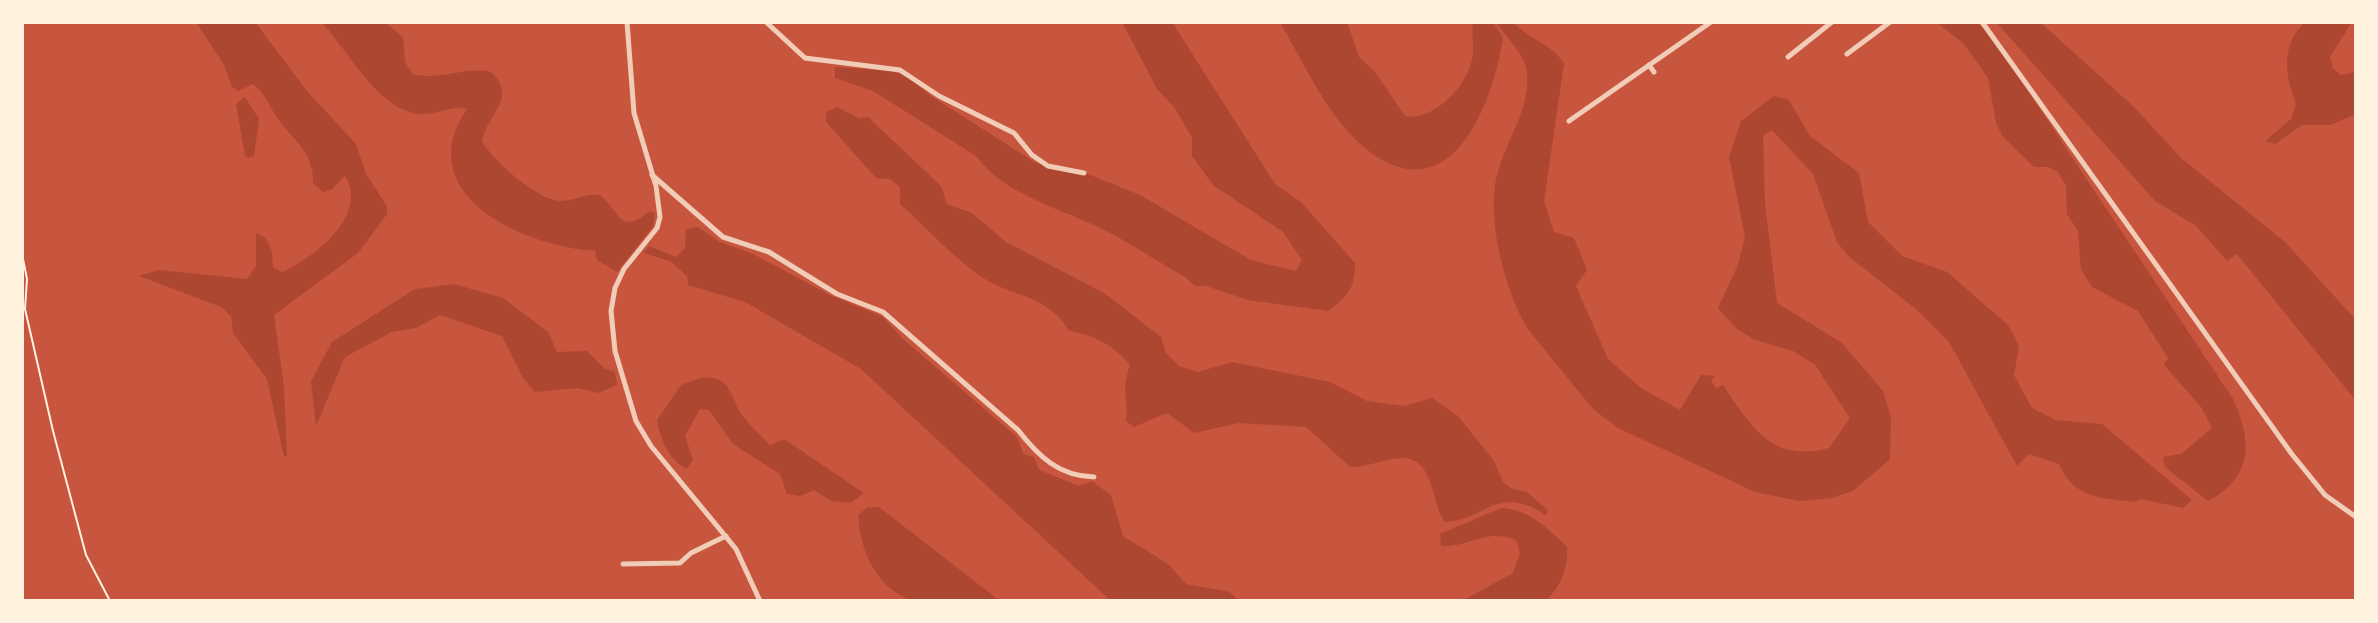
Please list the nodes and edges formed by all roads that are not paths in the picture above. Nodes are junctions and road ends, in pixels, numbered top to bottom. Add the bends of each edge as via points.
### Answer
1 (627, 22) edge
2 (766, 22) edge
3 (1711, 22) edge
4 (1832, 22) edge
5 (1890, 22) edge
6 (1982, 22) edge
7 (1847, 54) dead end
8 (1788, 57) dead end
9 (1649, 65) junction
10 (1654, 72) dead end
11 (1569, 121) dead end
12 (1084, 173) dead end
13 (651, 174) junction
14 (1094, 477) dead end
15 (2356, 517) edge
16 (726, 536) junction
17 (623, 564) dead end
18 (760, 601) edge

1 - 13 street via 634,113
2 - 12 street via 805,58 900,70 1014,133 1048,166
3 - 9 street
4 - 8 street
5 - 7 street
6 - 15 street via 2291,453 2331,500
9 - 10 street
9 - 11 street
13 - 14 street via 723,237 769,252 837,294 883,312 1008,421 1031,448 1066,474
13 - 16 street via 660,220 615,288 615,351 636,421 651,446
16 - 17 street via 680,563
16 - 18 street

